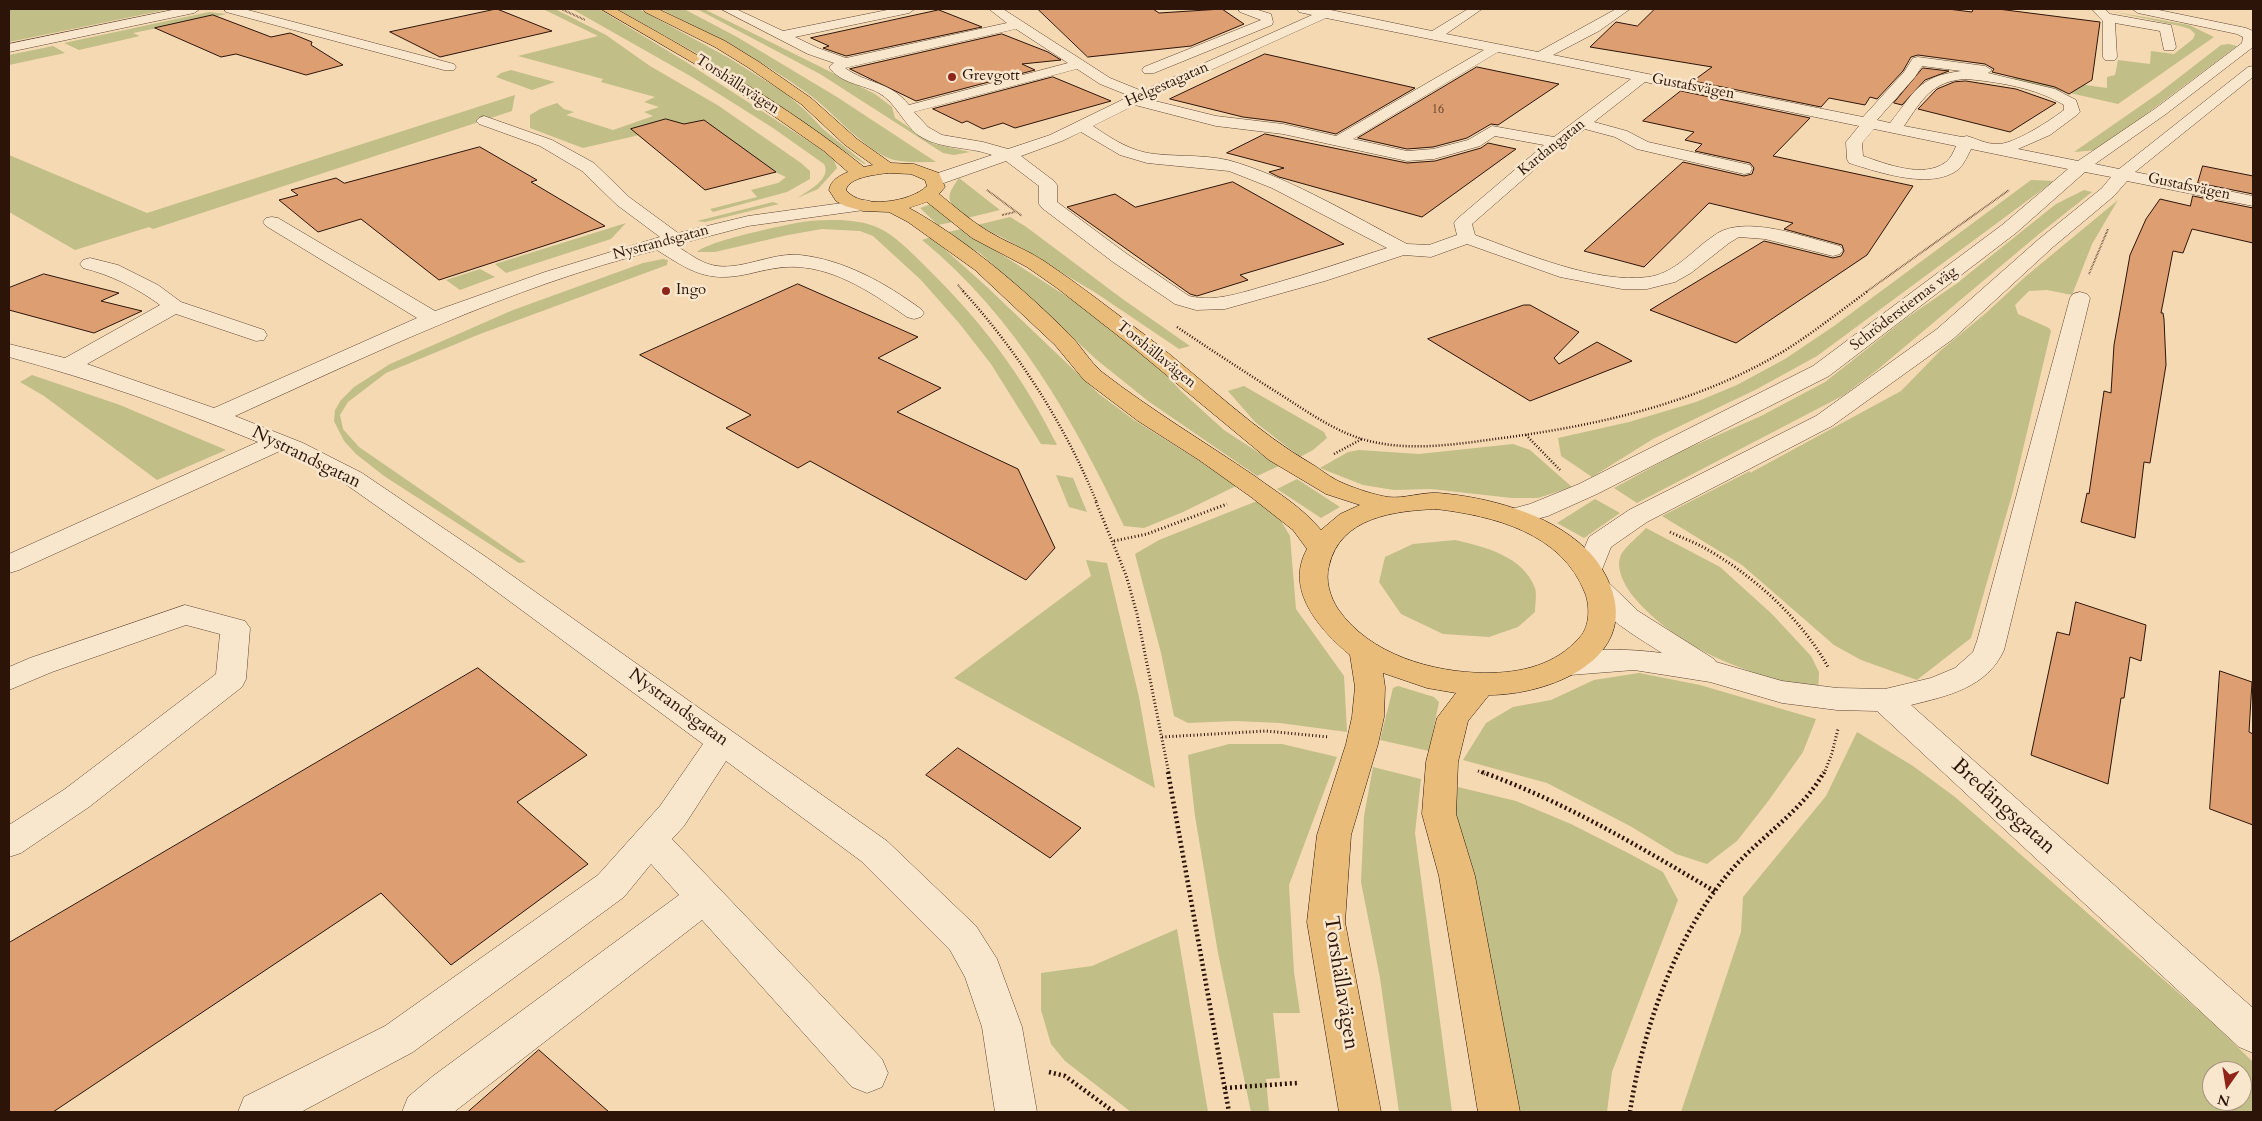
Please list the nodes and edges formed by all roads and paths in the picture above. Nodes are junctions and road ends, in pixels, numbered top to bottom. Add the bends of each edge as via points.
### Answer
1 (194, 9) edge
2 (230, 9) edge
3 (561, 9) edge
4 (607, 9) edge
5 (649, 9) edge
6 (727, 9) edge
7 (845, 9) edge
8 (909, 9) edge
9 (995, 9) edge
10 (1244, 9) edge
11 (1303, 9) edge
12 (1476, 9) edge
13 (1624, 9) edge
14 (2138, 9) edge
15 (2143, 9) edge
16 (2102, 13) edge
17 (1326, 14) junction
18 (867, 18) junction
19 (589, 22) dead end
20 (1019, 24) junction
21 (2249, 30) edge
22 (785, 35) junction
23 (1435, 36) junction
24 (1224, 39) junction
25 (1254, 46) junction
26 (2169, 47) dead end
27 (9, 48) edge
28 (1496, 48) junction
29 (1540, 57) junction
30 (2110, 57) dead end
31 (845, 62) junction
32 (1079, 64) junction
33 (449, 67) dead end
34 (1149, 70) dead end
35 (1985, 70) dead end
36 (2253, 70) edge
37 (1643, 77) junction
38 (1138, 98) junction
39 (906, 110) junction
40 (484, 121) dead end
41 (1868, 121) junction
42 (1582, 123) junction
43 (1081, 126) junction
44 (1895, 127) junction
45 (1967, 141) junction
46 (1338, 142) junction
47 (1557, 142) junction
48 (2003, 149) junction
49 (1007, 155) junction
50 (2054, 159) junction
51 (2082, 165) junction
52 (887, 168) junction
53 (914, 169) junction
54 (1744, 169) dead end
55 (860, 173) junction
56 (2124, 173) junction
57 (838, 186) junction
58 (932, 187) junction
59 (2253, 201) edge
60 (864, 205) junction
61 (892, 206) junction
62 (748, 221) junction
63 (272, 222) dead end
64 (1465, 230) junction
65 (667, 241) junction
66 (1403, 249) junction
67 (1834, 250) dead end
68 (90, 264) dead end
69 (955, 282) dead end
70 (2080, 298) dead end
71 (174, 306) junction
72 (914, 313) dead end
73 (433, 319) junction
74 (256, 335) dead end
75 (9, 350) edge
76 (68, 366) junction
77 (214, 416) junction
78 (279, 442) junction
79 (1588, 489) junction
80 (1260, 492) junction
81 (1387, 505) junction
82 (1638, 516) junction
83 (1513, 517) junction
84 (1114, 541) junction
85 (1320, 547) junction
86 (9, 564) edge
87 (1594, 580) junction
88 (1364, 650) junction
89 (1570, 664) junction
90 (1711, 671) junction
91 (9, 679) edge
92 (1480, 685) junction
93 (1838, 699) junction
94 (1885, 700) junction
95 (1162, 737) junction
96 (723, 740) junction
97 (1362, 744) junction
98 (1442, 762) junction
99 (651, 840) junction
100 (9, 843) edge
101 (1716, 892) junction
102 (703, 898) junction
103 (2253, 1034) edge
104 (867, 1073) dead end
105 (1011, 1074) junction
106 (1297, 1083) dead end
107 (1225, 1088) junction
108 (259, 1112) edge
109 (423, 1112) edge
110 (1016, 1112) edge
111 (1114, 1112) edge
112 (1229, 1112) edge
113 (1360, 1112) edge
114 (1500, 1112) edge
115 (1630, 1112) edge

1 - 27 street
2 - 33 street
3 - 19 path
4 - 55 main road, Torshällavägen via 724,75 830,148
5 - 52 main road, Torshällavägen via 720,44 780,82
6 - 22 street
7 - 18 street
8 - 18 street
9 - 20 street
10 - 24 street via 1267,17 1267,22
11 - 17 street, Gustafsvägen
12 - 23 street
13 - 29 street
14 - 21 street
15 - 21 street
16 - 26 street via 2166,28
16 - 30 street via 2109,20
17 - 23 street, Gustafsvägen
17 - 25 street, Helgestagatan
18 - 22 street
20 - 31 street
20 - 32 street
21 - 51 street, Schröderstiernas väg via 2248,45 2160,112
22 - 31 street via 813,51
23 - 28 street, Gustafsvägen
24 - 25 street
24 - 34 street
25 - 38 street, Helgestagatan
28 - 29 street, Gustafsvägen
28 - 46 street
29 - 37 street, Gustafsvägen
31 - 39 street via 836,67 838,70 884,90 898,99
32 - 38 street
32 - 39 street
35 - 41 street via 1918,61
36 - 56 street
37 - 41 street, Gustafsvägen
37 - 42 street, Kardangatan
38 - 43 street, Helgestagatan
38 - 46 street via 1216,121 1283,129
39 - 49 street via 928,134
40 - 65 street via 546,144 588,167
41 - 44 street, Gustafsvägen
41 - 45 street via 1866,130 1854,142 1855,160 1893,170 1936,174 1953,165
42 - 47 street, Kardangatan
42 - 54 street via 1621,134 1643,146
43 - 49 street, Helgestagatan
43 - 66 street via 1126,152 1153,159 1232,166 1278,184
44 - 45 street, Gustafsvägen
44 - 48 street via 1924,88 1950,77 1966,75 2007,82 2057,95 2071,103 2072,112 2044,132
45 - 48 street, Gustafsvägen
46 - 47 street via 1407,156 1434,154 1474,143 1492,132
47 - 64 street, Kardangatan
48 - 50 street, Gustafsvägen
49 - 53 street, Helgestagatan
49 - 58 street, Helgestagatan
49 - 66 street via 1036,173 1048,185 1048,204 1182,300 1196,304 1252,295
50 - 51 street, Gustafsvägen
50 - 79 path via 1785,350 1757,366 1653,408 1526,435 1564,474
51 - 56 street, Gustafsvägen
51 - 79 street, Schröderstiernas väg via 2009,229 1821,371
52 - 53 main road
52 - 55 main road
53 - 58 main road, Torshällavägen via 930,175
55 - 57 main road
56 - 59 street, Gustafsvägen
56 - 82 street via 2108,192 1945,334 1824,421
57 - 60 main road via 838,194 842,198
57 - 62 street, Nystrandsgatan
58 - 61 main road via 911,202
58 - 81 main road, Torshällavägen via 979,234 1034,262 1064,284 1278,455 1335,489
60 - 61 main road
60 - 62 street, Nystrandsgatan
61 - 80 main road via 989,272 1063,340 1092,375 1146,416
62 - 65 street, Nystrandsgatan
63 - 73 street
64 - 66 street via 1431,251
64 - 67 street via 1504,253 1588,279 1631,285 1668,278 1731,234 1756,232
65 - 72 street via 692,264 716,272 799,261 835,268 879,287
65 - 73 street, Nystrandsgatan via 561,273
68 - 71 street via 111,269 144,285
69 - 84 path via 993,324 1031,377 1086,477
70 - 94 street via 1992,641 1984,660 1970,674 1948,684
71 - 74 street
71 - 76 street
73 - 77 street, Nystrandsgatan
75 - 76 street, Nystrandsgatan
76 - 77 street, Nystrandsgatan
77 - 78 street, Nystrandsgatan
78 - 86 street
78 - 96 street, Nystrandsgatan via 353,478
79 - 83 street, Schröderstiernas väg via 1539,510
80 - 84 path via 1147,534
80 - 85 main road via 1302,524
81 - 83 main road via 1462,503
81 - 85 main road via 1346,521
82 - 87 street via 1599,543
82 - 93 path via 1722,559 1791,618 1824,656
83 - 87 main road via 1558,540 1576,555
84 - 95 path via 1137,614
85 - 88 main road via 1314,563 1313,580 1318,598 1343,633
87 - 89 main road via 1603,607 1601,625 1594,642
87 - 90 street via 1628,618
88 - 92 main road via 1417,674
88 - 97 main road, Torshällavägen via 1370,687
89 - 90 street via 1634,660
89 - 92 main road via 1537,678
90 - 93 street via 1782,692
91 - 100 street via 185,615 235,628 231,679 77,798
92 - 98 main road via 1453,718
93 - 94 street
93 - 101 path via 1838,728 1823,775 1808,796 1732,869
94 - 103 street, Bredängsgatan
95 - 97 path via 1280,732 1311,734
95 - 107 path
96 - 99 street via 672,816
96 - 105 street, Nystrandsgatan via 874,851 963,938 982,971 1002,1027
97 - 113 main road, Torshällavägen via 1334,835 1326,922
98 - 101 path via 1509,781 1560,803 1615,831
98 - 114 main road via 1439,814 1457,876
99 - 102 street
99 - 108 street via 611,886 399,1039
101 - 115 path via 1685,939 1648,1027
102 - 104 street
102 - 109 street
105 - 110 street, Nystrandsgatan
105 - 111 path via 1052,1072 1065,1076
106 - 107 path
107 - 112 path

